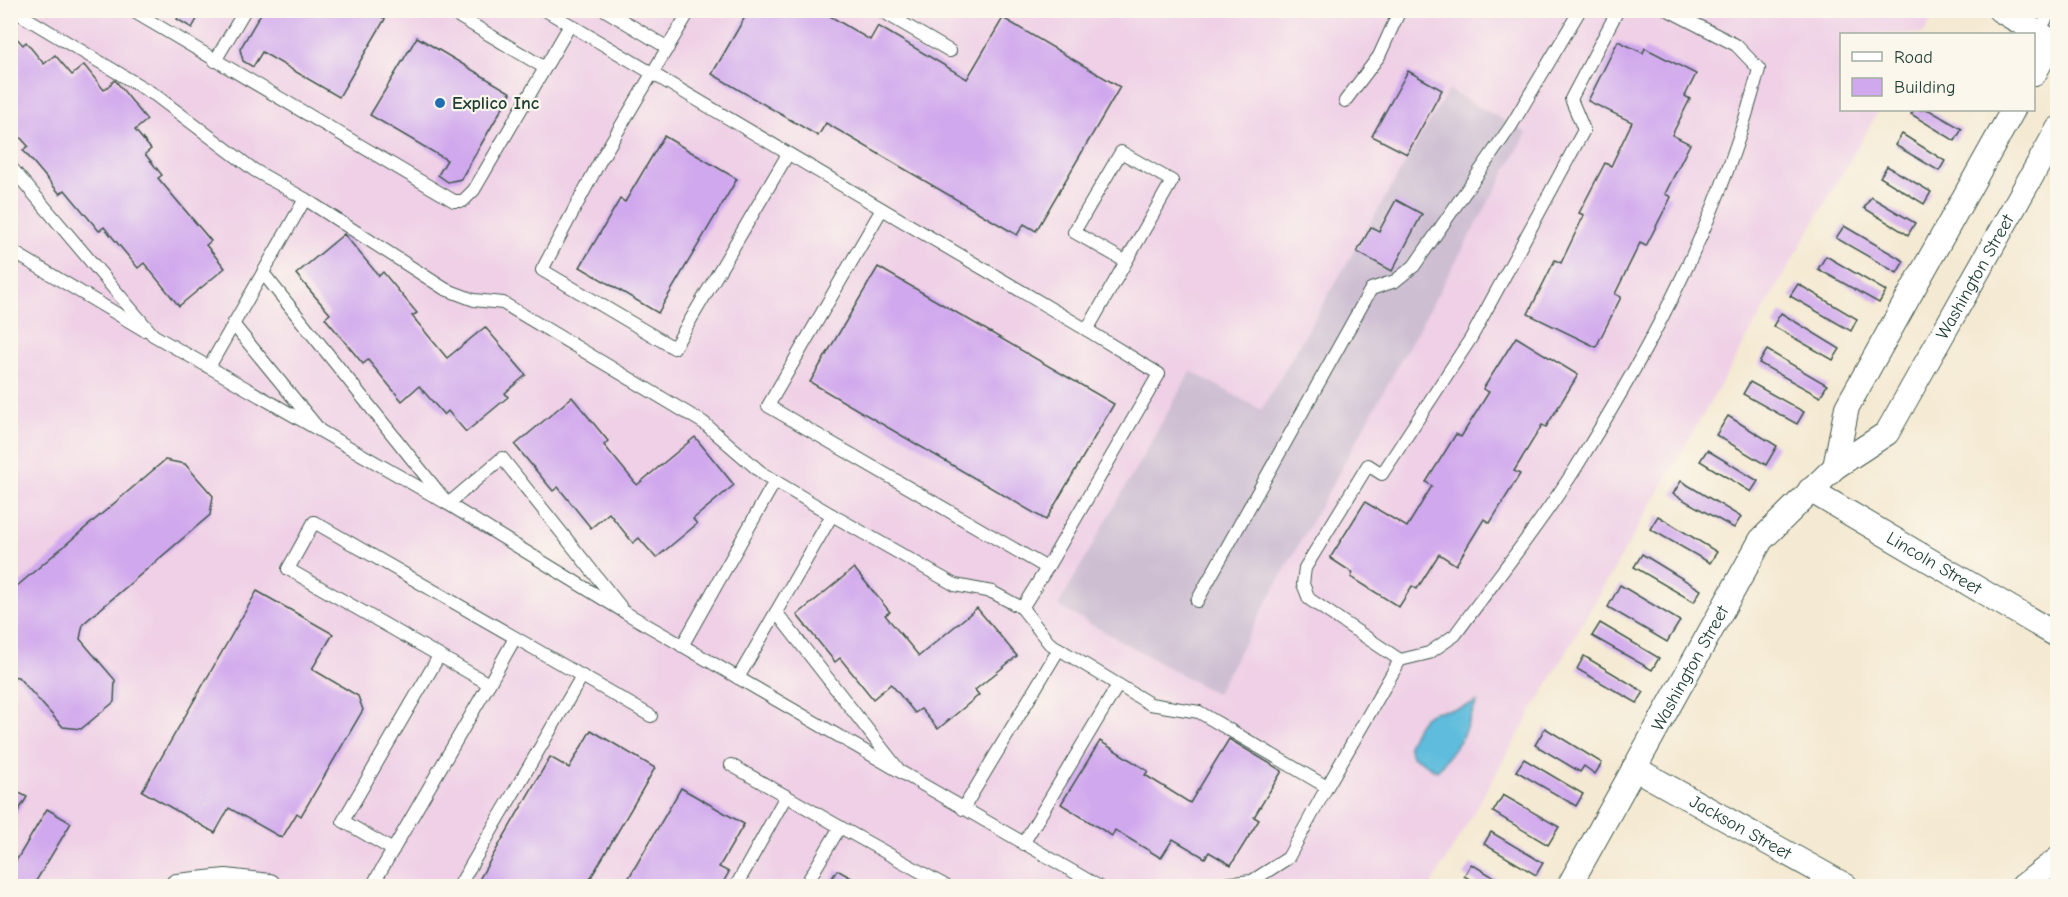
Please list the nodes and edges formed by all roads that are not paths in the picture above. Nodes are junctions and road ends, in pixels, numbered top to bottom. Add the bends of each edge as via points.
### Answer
1 (131, 10) edge
2 (245, 10) edge
3 (448, 10) edge
4 (546, 10) edge
5 (605, 10) edge
6 (690, 10) edge
7 (880, 10) edge
8 (1400, 10) edge
9 (1580, 10) edge
10 (1618, 10) edge
11 (1668, 10) edge
12 (2000, 10) edge
13 (2051, 10) edge
14 (10, 12) edge
15 (570, 25) junction
16 (2049, 40) edge
17 (668, 48) junction
18 (950, 51) dead end
19 (215, 61) junction
20 (545, 68) junction
21 (2035, 72) edge
22 (653, 74) junction
23 (1345, 101) dead end
24 (2012, 111) edge
25 (2058, 129) edge
26 (789, 154) junction
27 (10, 166) edge
28 (305, 199) junction
29 (882, 209) junction
30 (10, 250) edge
31 (1125, 261) junction
32 (263, 273) junction
33 (233, 324) junction
34 (1087, 330) junction
35 (153, 335) junction
36 (209, 367) junction
37 (325, 436) junction
38 (1835, 467) junction
39 (776, 482) junction
40 (1810, 490) junction
41 (448, 504) junction
42 (832, 515) junction
43 (1047, 568) junction
44 (1197, 601) dead end
45 (1022, 608) junction
46 (776, 612) junction
47 (626, 613) junction
48 (2058, 636) edge
49 (515, 638) junction
50 (682, 646) junction
51 (1059, 649) junction
52 (439, 656) junction
53 (1400, 660) junction
54 (582, 676) junction
55 (738, 678) junction
56 (489, 684) junction
57 (1118, 685) junction
58 (651, 716) dead end
59 (731, 765) dead end
60 (1634, 768) junction
61 (904, 776) junction
62 (1327, 787) junction
63 (786, 796) junction
64 (963, 809) junction
65 (840, 827) junction
66 (1023, 844) junction
67 (393, 850) junction
68 (2058, 859) edge
69 (177, 886) edge
70 (269, 886) edge
71 (372, 886) edge
72 (459, 886) edge
73 (736, 886) edge
74 (805, 886) edge
75 (946, 886) edge
76 (1098, 886) edge
77 (1202, 886) edge
78 (1569, 886) edge
79 (1846, 886) edge
80 (2023, 886) edge

1 - 19 lane
2 - 19 lane
3 - 20 lane
4 - 15 lane
5 - 17 lane
6 - 17 lane
7 - 18 lane
8 - 23 lane via 1379,56
9 - 44 lane via 1511,126 1420,258 1395,282 1371,289
10 - 53 lane via 1571,99 1584,130 1514,263 1471,338 1382,474 1368,465 1305,568 1303,584 1309,599
11 - 53 lane via 1736,45 1760,69 1706,228 1630,378 1574,471 1455,635 1429,653
12 - 16 street
13 - 16 lane
14 - 28 lane via 18,13 155,95 254,171
15 - 20 lane
15 - 22 lane
16 - 21 street
17 - 22 lane
19 - 20 lane via 454,201 463,201 474,190
22 - 26 lane
22 - 26 lane via 600,161 542,270 674,348
24 - 38 street via 1847,407
25 - 38 street, Washington Street via 1887,434
26 - 29 lane
27 - 35 lane
28 - 32 lane
28 - 39 lane via 445,289 474,300 503,303 704,423
29 - 34 lane
29 - 43 lane via 768,406
30 - 35 lane
31 - 31 lane via 1172,181 1121,152 1074,232
31 - 34 lane
32 - 33 lane
32 - 41 lane
33 - 36 lane
33 - 37 lane
34 - 43 lane via 1160,374
35 - 36 lane
36 - 37 lane
37 - 41 lane
38 - 40 street, Washington Street
39 - 42 lane
39 - 50 lane
40 - 48 street, Lincoln Street
40 - 60 street, Washington Street via 1761,540
41 - 47 lane
41 - 47 lane via 502,458
42 - 45 lane via 955,585 992,592
42 - 46 lane
43 - 45 lane
45 - 51 lane via 1049,643
46 - 55 lane
46 - 61 lane
47 - 50 lane
49 - 52 lane via 314,522 288,569
49 - 54 lane
49 - 56 lane
50 - 55 lane
51 - 57 lane
51 - 64 lane
52 - 56 lane
52 - 67 lane via 343,821
53 - 62 lane
54 - 58 lane
54 - 72 lane
55 - 61 lane
56 - 67 lane
57 - 62 lane via 1150,704 1199,712
57 - 66 lane
59 - 63 lane
60 - 78 street, Washington Street
60 - 79 street, Jackson Street
61 - 64 lane
62 - 77 lane via 1288,858 1252,881
63 - 65 lane
63 - 73 lane
64 - 66 lane
65 - 74 lane
65 - 75 lane
66 - 76 lane
67 - 71 lane
68 - 80 street
69 - 70 street via 226,881

